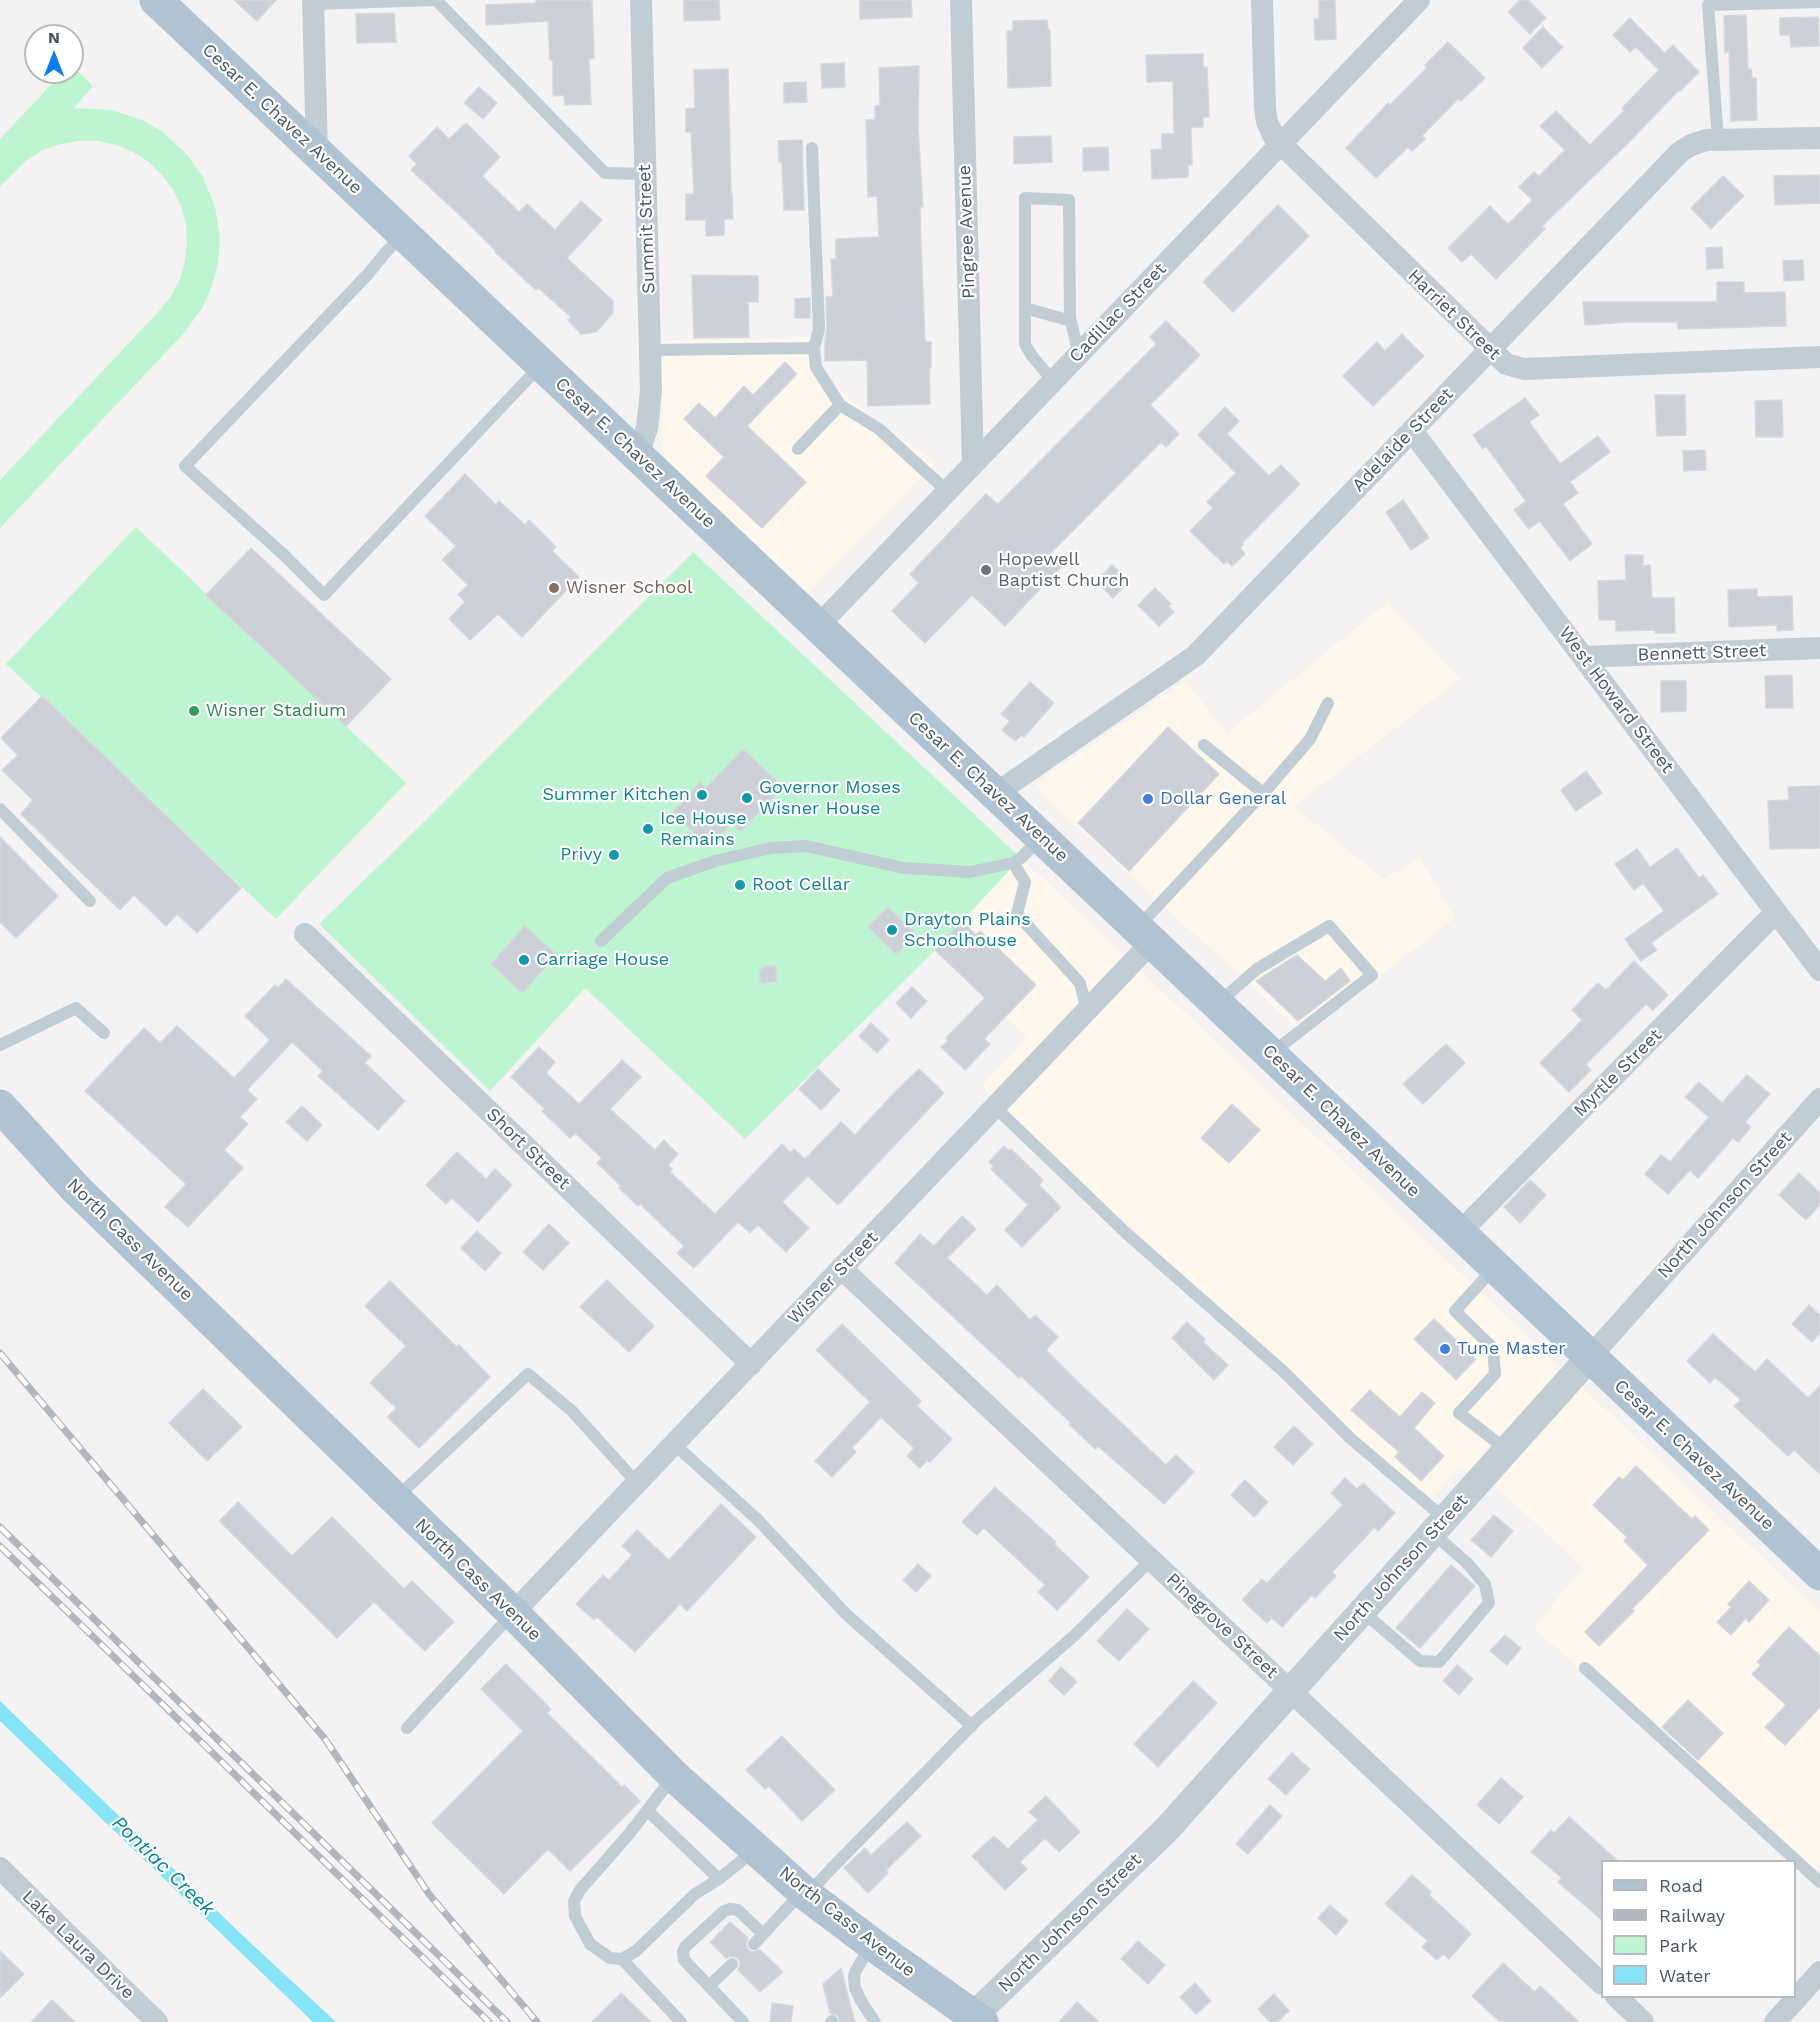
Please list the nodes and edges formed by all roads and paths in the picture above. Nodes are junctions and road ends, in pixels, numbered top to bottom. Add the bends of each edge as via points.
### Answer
1 (156, 0) edge
2 (641, 0) edge
3 (961, 0) edge
4 (1262, 0) edge
5 (1419, 0) edge
6 (313, 2) edge
7 (1820, 2) edge
8 (1820, 138) edge
9 (1718, 140) junction
10 (1280, 145) junction
11 (812, 148) dead end
12 (317, 152) junction
13 (646, 174) junction
14 (404, 234) junction
15 (1025, 308) junction
16 (1071, 321) junction
17 (814, 348) junction
18 (650, 350) junction
19 (1490, 350) junction
20 (1079, 354) junction
21 (1820, 357) edge
22 (541, 365) junction
23 (1053, 381) junction
24 (840, 405) junction
25 (1412, 431) junction
26 (798, 449) dead end
27 (638, 456) junction
28 (973, 464) junction
29 (947, 491) junction
30 (818, 626) junction
31 (1820, 648) edge
32 (1583, 657) junction
33 (1329, 704) dead end
34 (1204, 745) dead end
35 (1263, 793) junction
36 (995, 794) junction
37 (0, 809) edge
38 (1041, 837) junction
39 (1013, 863) junction
40 (90, 901) dead end
41 (1776, 912) junction
42 (305, 934) dead end
43 (1145, 935) junction
44 (601, 941) dead end
45 (1820, 970) edge
46 (1218, 1004) junction
47 (1086, 1011) junction
48 (104, 1033) dead end
49 (0, 1045) edge
50 (1270, 1054) junction
51 (1820, 1100) edge
52 (0, 1107) edge
53 (995, 1107) junction
54 (1460, 1233) junction
55 (1494, 1267) junction
56 (841, 1268) junction
57 (1590, 1357) junction
58 (751, 1364) junction
59 (674, 1444) junction
60 (1507, 1450) junction
61 (637, 1483) junction
62 (395, 1499) junction
63 (1439, 1526) junction
64 (1151, 1560) junction
65 (1820, 1574) edge
66 (1362, 1611) junction
67 (513, 1613) junction
68 (1585, 1668) dead end
69 (1291, 1691) junction
70 (972, 1726) junction
71 (407, 1728) dead end
72 (674, 1776) junction
73 (648, 1810) junction
74 (757, 1850) junction
75 (1796, 1860) edge
76 (1796, 1860) edge
77 (0, 1868) edge
78 (719, 1879) junction
79 (1820, 1882) edge
80 (805, 1893) junction
81 (764, 1934) junction
82 (754, 1944) dead end
83 (872, 1944) junction
84 (622, 1959) junction
85 (732, 1964) dead end
86 (1820, 1972) edge
87 (1601, 1983) edge
88 (709, 1986) junction
89 (1618, 1998) edge
90 (974, 2020) edge
91 (157, 2022) edge
92 (681, 2022) edge
93 (743, 2022) edge
94 (875, 2022) edge
95 (1643, 2022) edge
96 (1775, 2022) edge

1 - 12 main road, Cesar E. Chavez Avenue
2 - 13 street, Summit Street
3 - 28 street, Pingree Avenue
4 - 10 street, Harriet Street via 1265,116
5 - 10 street, Cadillac Street
6 - 12 street
6 - 13 lane via 436,0 605,173
7 - 9 lane via 1708,5
8 - 9 street, Adelaide Street
9 - 19 street, Adelaide Street via 1695,143 1680,152
10 - 19 street, Harriet Street
10 - 20 street, Cadillac Street
11 - 17 lane via 819,328
12 - 14 main road, Cesar E. Chavez Avenue
13 - 18 street, Summit Street
14 - 22 main road, Cesar E. Chavez Avenue
14 - 22 lane via 185,466 324,595
15 - 16 lane
15 - 16 lane via 1025,198 1069,200
15 - 23 lane via 1025,344
16 - 20 lane
17 - 18 lane
17 - 24 lane via 816,367
18 - 27 street, Summit Street via 649,419
19 - 21 street, Harriet Street via 1506,364 1524,369
19 - 25 street, Adelaide Street
20 - 23 street, Cadillac Street
22 - 27 main road, Cesar E. Chavez Avenue
23 - 28 street, Cadillac Street
24 - 26 lane
24 - 29 lane via 879,429
25 - 32 street, West Howard Street
25 - 36 street, Adelaide Street via 1195,656
27 - 30 main road, Cesar E. Chavez Avenue
28 - 29 street, Cadillac Street
29 - 30 street, Cadillac Street
30 - 36 main road, Cesar E. Chavez Avenue
31 - 32 street, Bennett Street
32 - 41 street, West Howard Street
33 - 35 lane via 1310,739
34 - 35 lane
35 - 43 lane
36 - 38 main road, Cesar E. Chavez Avenue
37 - 40 lane
38 - 39 lane
38 - 43 main road, Cesar E. Chavez Avenue
39 - 44 lane via 969,872 904,868 806,846 771,848 715,861 667,878
39 - 47 lane via 1025,882 1017,914 1080,983
41 - 45 street, West Howard Street
41 - 54 street, Myrtle Street
42 - 58 street, Short Street
43 - 46 main road, Cesar E. Chavez Avenue
43 - 47 street, Wisner Street
46 - 50 main road, Cesar E. Chavez Avenue
46 - 50 lane via 1257,969 1329,926 1372,975
47 - 53 street, Wisner Street
48 - 49 lane via 76,1008
50 - 54 main road, Cesar E. Chavez Avenue
51 - 57 street, North Johnson Street
52 - 62 main road, North Cass Avenue via 76,1189
53 - 56 street, Wisner Street
53 - 63 lane via 1126,1233 1283,1371
54 - 55 main road, Cesar E. Chavez Avenue
55 - 57 main road, Cesar E. Chavez Avenue
55 - 60 lane via 1455,1311 1493,1348 1495,1374 1460,1413
56 - 58 street, Wisner Street
56 - 64 street, Pinegrove Street
57 - 60 street, North Johnson Street
57 - 65 main road, Cesar E. Chavez Avenue
58 - 59 street, Wisner Street
59 - 61 street, Wisner Street
59 - 70 lane via 758,1520 846,1614
60 - 63 street, North Johnson Street
61 - 62 lane via 572,1411 528,1374
61 - 67 street, Wisner Street
62 - 67 main road, North Cass Avenue
63 - 66 street, North Johnson Street
63 - 66 lane via 1485,1584 1489,1603 1439,1662 1420,1661
64 - 69 street, Pinegrove Street
64 - 70 lane via 1075,1635
66 - 69 street, North Johnson Street
67 - 71 lane
67 - 72 main road, North Cass Avenue
68 - 76 lane
69 - 87 street, Pinegrove Street
69 - 90 street, North Johnson Street via 1167,1829
70 - 80 lane
72 - 73 lane
72 - 74 main road, North Cass Avenue
73 - 78 lane
73 - 84 lane via 574,1901 575,1916 590,1944 610,1958
74 - 78 lane
74 - 80 main road, North Cass Avenue
75 - 79 lane
77 - 91 street, Lake Laura Drive
78 - 84 lane via 695,1894 636,1951
80 - 81 lane
80 - 83 main road, North Cass Avenue
81 - 82 lane
81 - 88 lane via 738,1910 730,1909 685,1947 684,1960
83 - 90 main road, North Cass Avenue
83 - 94 lane via 856,1970 855,1988 856,2004
84 - 92 lane
85 - 88 lane
86 - 96 street
88 - 93 lane
89 - 95 street

